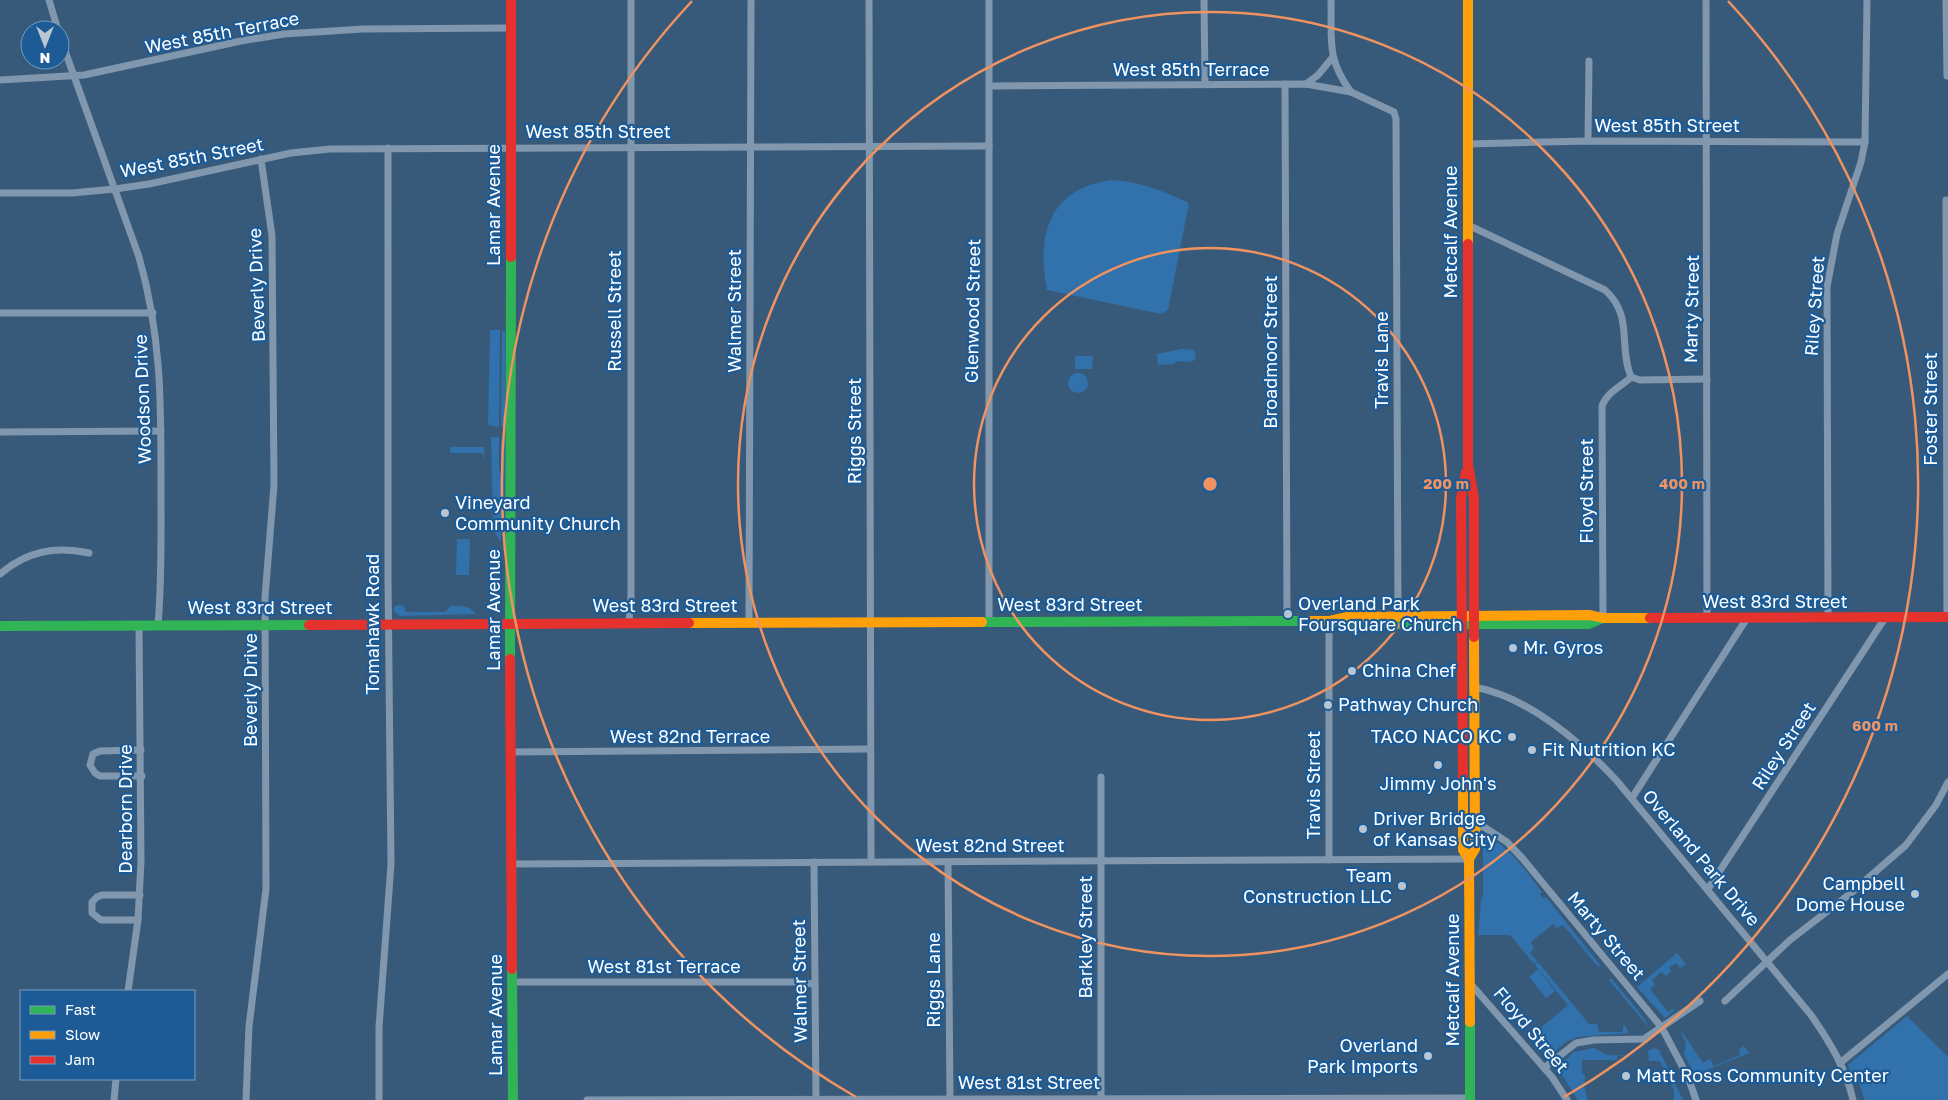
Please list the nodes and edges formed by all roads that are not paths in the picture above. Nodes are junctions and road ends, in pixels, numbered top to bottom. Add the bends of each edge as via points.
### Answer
1 (49, 0) edge
2 (511, 0) edge
3 (631, 0) edge
4 (751, 0) edge
5 (869, 0) edge
6 (989, 0) edge
7 (1204, 0) edge
8 (1331, 0) edge
9 (1468, 0) edge
10 (1706, 0) edge
11 (1867, 0) edge
12 (1946, 0) edge
13 (55, 20) edge
14 (511, 28) junction
15 (1332, 58) junction
16 (1588, 61) dead end
17 (70, 64) edge
18 (74, 75) junction
19 (1947, 76) edge
20 (0, 80) edge
21 (1205, 84) junction
22 (1285, 84) junction
23 (1306, 84) junction
24 (990, 86) junction
25 (1351, 92) junction
26 (1388, 108) joint
27 (1588, 141) junction
28 (1707, 142) junction
29 (1866, 142) junction
30 (1468, 144) junction
31 (869, 145) junction
32 (989, 146) junction
33 (511, 147) junction
34 (630, 147) junction
35 (751, 147) junction
36 (388, 148) junction
37 (261, 159) junction
38 (115, 189) junction
39 (0, 194) edge
40 (1946, 200) dead end
41 (1468, 225) junction
42 (153, 312) junction
43 (0, 313) edge
44 (1631, 377) junction
45 (1707, 379) junction
46 (161, 431) junction
47 (0, 432) edge
48 (1468, 465) junction
49 (89, 553) dead end
50 (0, 574) edge
51 (1398, 616) junction
52 (1948, 617) edge
53 (1603, 618) junction
54 (1707, 618) junction
55 (1747, 618) junction
56 (1828, 618) junction
57 (1885, 618) junction
58 (1287, 620) junction
59 (1329, 620) junction
60 (869, 621) junction
61 (989, 621) junction
62 (1460, 621) junction
63 (1474, 621) junction
64 (629, 622) junction
65 (749, 622) junction
66 (510, 623) junction
67 (265, 624) junction
68 (388, 624) junction
69 (139, 625) junction
70 (158, 625) junction
71 (0, 626) edge
72 (1474, 687) junction
73 (141, 750) junction
74 (870, 750) junction
75 (510, 752) junction
76 (142, 776) junction
77 (1101, 777) dead end
78 (1948, 782) edge
79 (1632, 798) junction
80 (1462, 827) junction
81 (1475, 828) junction
82 (1469, 859) junction
83 (1329, 860) junction
84 (1101, 861) junction
85 (814, 862) junction
86 (871, 862) junction
87 (948, 862) junction
88 (511, 864) junction
89 (1708, 889) junction
90 (140, 894) junction
91 (138, 920) junction
92 (1767, 961) junction
93 (1948, 974) edge
94 (512, 982) junction
95 (1469, 982) junction
96 (815, 984) junction
97 (128, 990) edge
98 (1700, 1001) dead end
99 (1725, 1001) dead end
100 (1662, 1028) junction
101 (1840, 1063) junction
102 (1544, 1068) junction
103 (116, 1080) edge
104 (1101, 1098) junction
105 (816, 1099) edge
106 (950, 1099) junction
107 (994, 1099) edge
108 (1135, 1099) edge
109 (1280, 1099) edge
110 (1470, 1099) edge
111 (114, 1100) edge
112 (246, 1100) edge
113 (380, 1100) edge
114 (513, 1100) edge
115 (588, 1100) edge
116 (1567, 1100) edge
117 (1696, 1100) edge
118 (1853, 1100) edge

1 - 13 street
2 - 14 street, Lamar Avenue
3 - 34 street, Russell Street
4 - 35 street, Walmer Street
5 - 31 street, Riggs Street
6 - 24 street, Glenwood Street
7 - 21 street
8 - 15 street
9 - 30 street, Metcalf Avenue
10 - 28 street, Marty Street
11 - 29 street, Riley Street
12 - 19 street
14 - 18 street, West 85th Terrace via 363,29 284,34
14 - 33 street, Lamar Avenue
15 - 23 street
15 - 25 street
16 - 27 street
17 - 18 street, Woodson Drive
18 - 20 street, West 85th Terrace
18 - 38 street, Woodson Drive
21 - 22 street, West 85th Terrace
21 - 24 street, West 85th Terrace
22 - 23 street, West 85th Terrace
22 - 58 street, Broadmoor Street
23 - 25 street, West 85th Terrace
24 - 32 street, Glenwood Street
25 - 26 street, West 85th Terrace
26 - 51 street, Travis Lane via 1396,119
27 - 28 street, West 85th Street
27 - 30 street, West 85th Street
28 - 29 street, West 85th Street
28 - 45 street, Marty Street
29 - 56 street, Riley Street via 1836,234 1827,288
30 - 41 street, Metcalf Avenue
31 - 32 street, West 85th Street
31 - 35 street, West 85th Street
31 - 60 street, Riggs Street
32 - 61 street, Glenwood Street
33 - 34 street, West 85th Street
33 - 36 street, West 85th Street
33 - 66 street, Lamar Avenue
34 - 35 street, West 85th Street
34 - 64 street, Russell Street
35 - 65 street, Walmer Street
36 - 37 street, West 85th Street via 330,149
36 - 68 street, Tomahawk Road
37 - 38 street, West 85th Street
37 - 67 street, Beverly Drive via 274,269 274,485
38 - 39 street, West 85th Street
38 - 42 street, Woodson Drive via 139,257
40 - 52 street, Foster Street
41 - 44 street via 1605,290 1613,297 1622,314
41 - 48 street, Metcalf Avenue
42 - 43 street
42 - 46 street, Woodson Drive via 159,363
44 - 45 street via 1640,380
44 - 53 street, Floyd Street via 1606,396 1602,406
45 - 54 street, Marty Street
46 - 47 street
46 - 70 street, Woodson Drive via 161,594
48 - 62 street, Metcalf Avenue via 1461,498
48 - 63 street, Metcalf Avenue via 1474,498
49 - 50 street via 62,548 42,551 18,561
51 - 59 street, West 83rd Street
51 - 62 street, West 83rd Street
52 - 57 street, West 83rd Street
53 - 54 street, West 83rd Street
53 - 63 street, West 83rd Street via 1588,624
54 - 55 street, West 83rd Street
55 - 56 street, West 83rd Street
55 - 79 street
56 - 57 street, West 83rd Street
57 - 89 street, Riley Street
58 - 59 street, West 83rd Street
58 - 61 street, West 83rd Street
59 - 62 street, West 83rd Street via 1344,624
59 - 83 street, Travis Street
60 - 61 street, West 83rd Street
60 - 65 street, West 83rd Street
60 - 74 street, Riggs Street
62 - 63 street, West 83rd Street
62 - 80 street, Metcalf Avenue
63 - 72 street, Metcalf Avenue
64 - 65 street, West 83rd Street
64 - 66 street, West 83rd Street
66 - 68 street, West 83rd Street
66 - 75 street, Lamar Avenue
67 - 68 street, West 83rd Street
67 - 70 street, West 83rd Street
67 - 112 street, Beverly Drive via 266,889 249,1026
68 - 113 street, Tomahawk Road via 391,864 379,1027
69 - 70 street, West 83rd Street
69 - 71 street, West 83rd Street
69 - 73 street, Dearborn Drive
72 - 79 street, Overland Park Drive via 1503,694 1564,732 1597,759
72 - 81 street, Metcalf Avenue
73 - 76 street, Dearborn Drive
73 - 76 street via 100,751 93,754 90,765 100,776
74 - 75 street, West 82nd Terrace
74 - 86 street, Riggs Street
75 - 88 street, Lamar Avenue
76 - 90 street, Dearborn Drive
77 - 84 street, Barkley Street
78 - 92 street via 1906,845
79 - 89 street, Overland Park Drive
80 - 81 street, Marty Street
80 - 82 street, Metcalf Avenue via 1463,850
81 - 82 street, Metcalf Avenue via 1475,849
81 - 100 street, Marty Street via 1484,827 1496,834 1522,858
82 - 83 street, West 82nd Street
82 - 95 street, Metcalf Avenue
83 - 84 street, West 82nd Street
84 - 87 street, West 82nd Street
84 - 104 street, Barkley Street
85 - 86 street, West 82nd Street
85 - 88 street, West 82nd Street
85 - 96 street, Walmer Street
86 - 87 street, West 82nd Street
87 - 106 street, Riggs Lane
88 - 94 street, Lamar Avenue
89 - 92 street, Overland Park Drive
90 - 91 street, Dearborn Drive
90 - 91 street via 102,895 91,907 101,920
91 - 97 street, Dearborn Drive
92 - 99 street
92 - 101 street, Overland Park Drive via 1811,1015
93 - 101 street
94 - 96 street, West 81st Terrace
94 - 114 street, Lamar Avenue
95 - 102 street, Floyd Street
95 - 110 street, Metcalf Avenue
96 - 105 street, Walmer Street
98 - 100 street
100 - 102 street via 1644,1039 1576,1043
100 - 117 street, Marty Street via 1688,1077
101 - 118 street, Overland Park Drive
102 - 116 street, Floyd Street
103 - 111 street
104 - 107 street, West 81st Street
104 - 108 street, West 81st Street
105 - 106 street, West 81st Street
105 - 115 street, West 81st Street
106 - 107 street, West 81st Street
108 - 109 street, West 81st Street
109 - 110 street, West 81st Street

